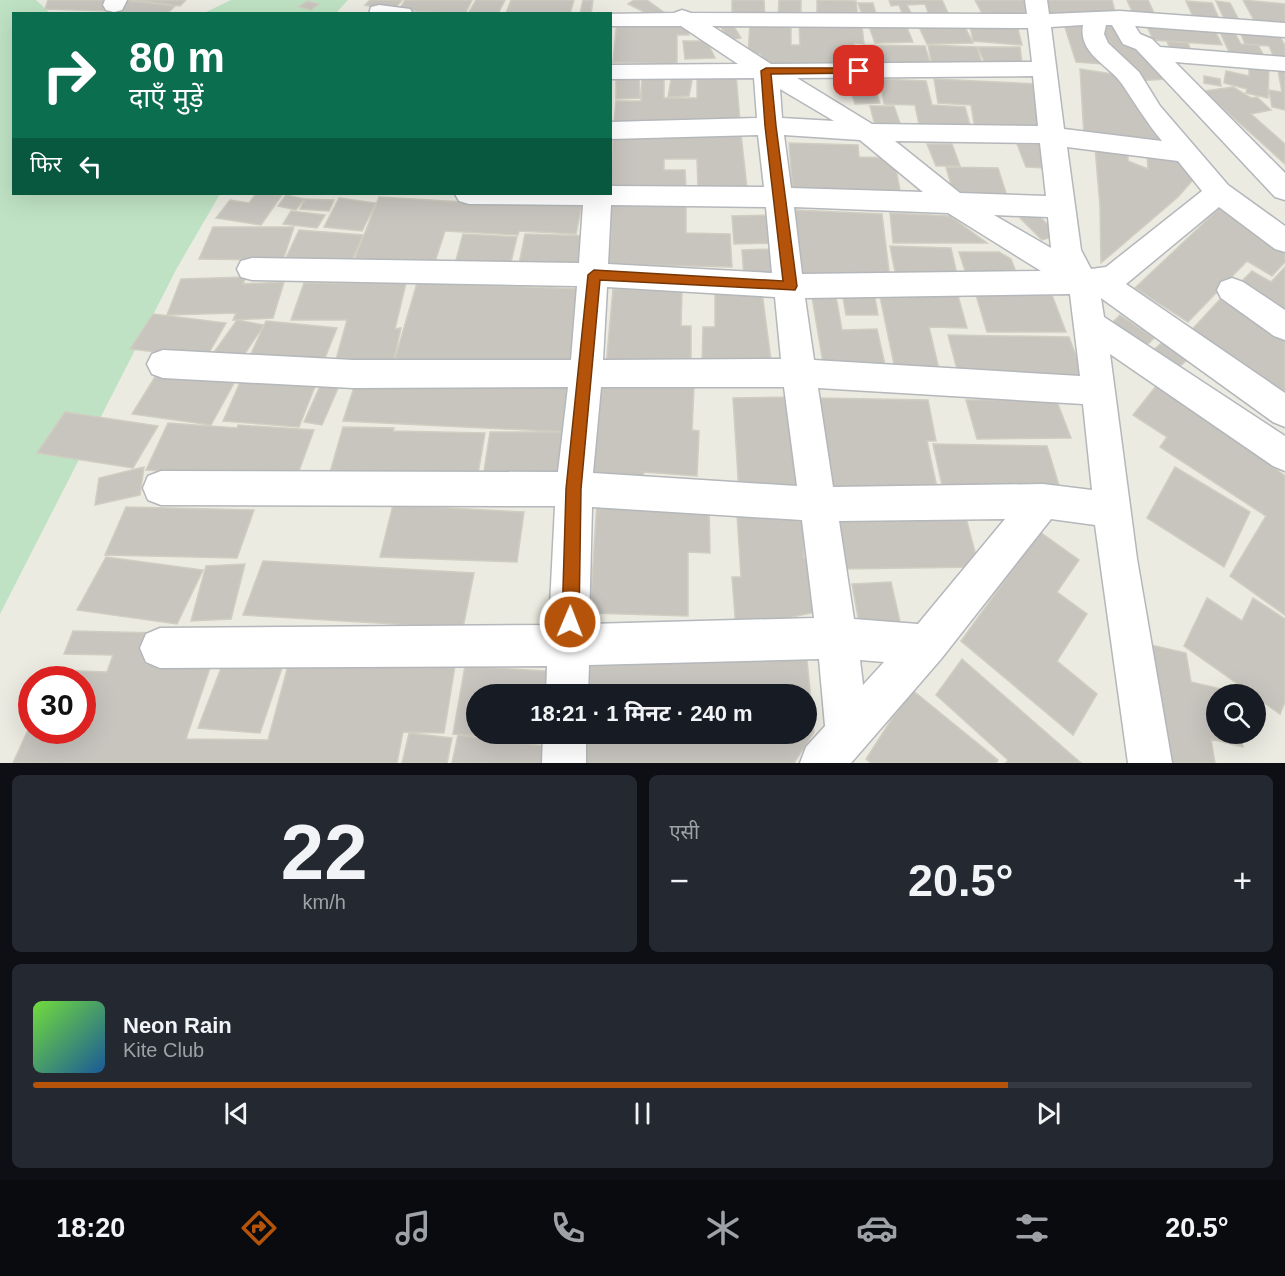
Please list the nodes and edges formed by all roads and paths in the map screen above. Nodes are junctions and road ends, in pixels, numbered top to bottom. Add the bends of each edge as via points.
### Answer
1 (661, 0) edge
2 (1038, 10) edge
3 (684, 18) junction
4 (1108, 18) junction
5 (612, 19) edge
6 (1285, 30) edge
7 (1152, 53) junction
8 (1285, 64) edge
9 (1046, 69) junction
10 (766, 71) junction
11 (612, 72) edge
12 (770, 126) junction
13 (612, 131) edge
14 (867, 132) junction
15 (1053, 136) junction
16 (1185, 153) junction
17 (1285, 190) edge
18 (1218, 192) junction
19 (612, 194) edge
20 (598, 195) edge
21 (780, 197) junction
22 (955, 204) junction
23 (1061, 207) junction
24 (1285, 241) edge
25 (252, 269) dead end
26 (594, 275) junction
27 (1090, 281) junction
28 (790, 286) junction
29 (1232, 290) dead end
30 (1090, 324) junction
31 (1285, 327) edge
32 (163, 364) dead end
33 (800, 373) junction
34 (586, 374) junction
35 (1097, 391) junction
36 (1285, 412) edge
37 (1285, 455) edge
38 (161, 488) dead end
39 (574, 489) junction
40 (1043, 501) junction
41 (818, 504) junction
42 (1112, 510) junction
43 (837, 638) junction
44 (570, 645) junction
45 (927, 645) junction
46 (160, 648) dead end
47 (568, 684) edge
48 (565, 744) edge
49 (835, 749) edge
50 (564, 763) edge
51 (1150, 763) edge

1 - 3 street
2 - 3 street
2 - 4 street
2 - 9 street
3 - 5 street
3 - 10 street
4 - 6 street
4 - 7 street
4 - 16 street via 1093,34 1097,45 1130,76 1151,111
7 - 8 street
7 - 17 street
9 - 10 street
9 - 15 street
10 - 11 street
10 - 12 street
10 - 14 street
12 - 13 street
12 - 14 street
12 - 21 street
14 - 15 street
14 - 22 street
15 - 16 street
15 - 23 street
16 - 18 street
18 - 24 street
18 - 27 street via 1114,277
19 - 21 street
20 - 26 street
21 - 22 street
21 - 28 street
22 - 23 street
22 - 27 street
23 - 27 street via 1066,250
25 - 26 street
26 - 28 street
26 - 34 street
27 - 28 street
27 - 30 street
27 - 36 street
28 - 33 street
29 - 31 street
30 - 35 street
30 - 37 street
32 - 34 street via 353,374
33 - 34 street
33 - 35 street
33 - 41 street
34 - 39 street
35 - 42 street
38 - 39 street
39 - 41 street
39 - 44 street
40 - 41 street
40 - 42 street
40 - 45 street
41 - 43 street
42 - 51 street
43 - 44 street
43 - 45 street
43 - 49 street
44 - 46 street
44 - 47 street
45 - 49 street
48 - 50 street

